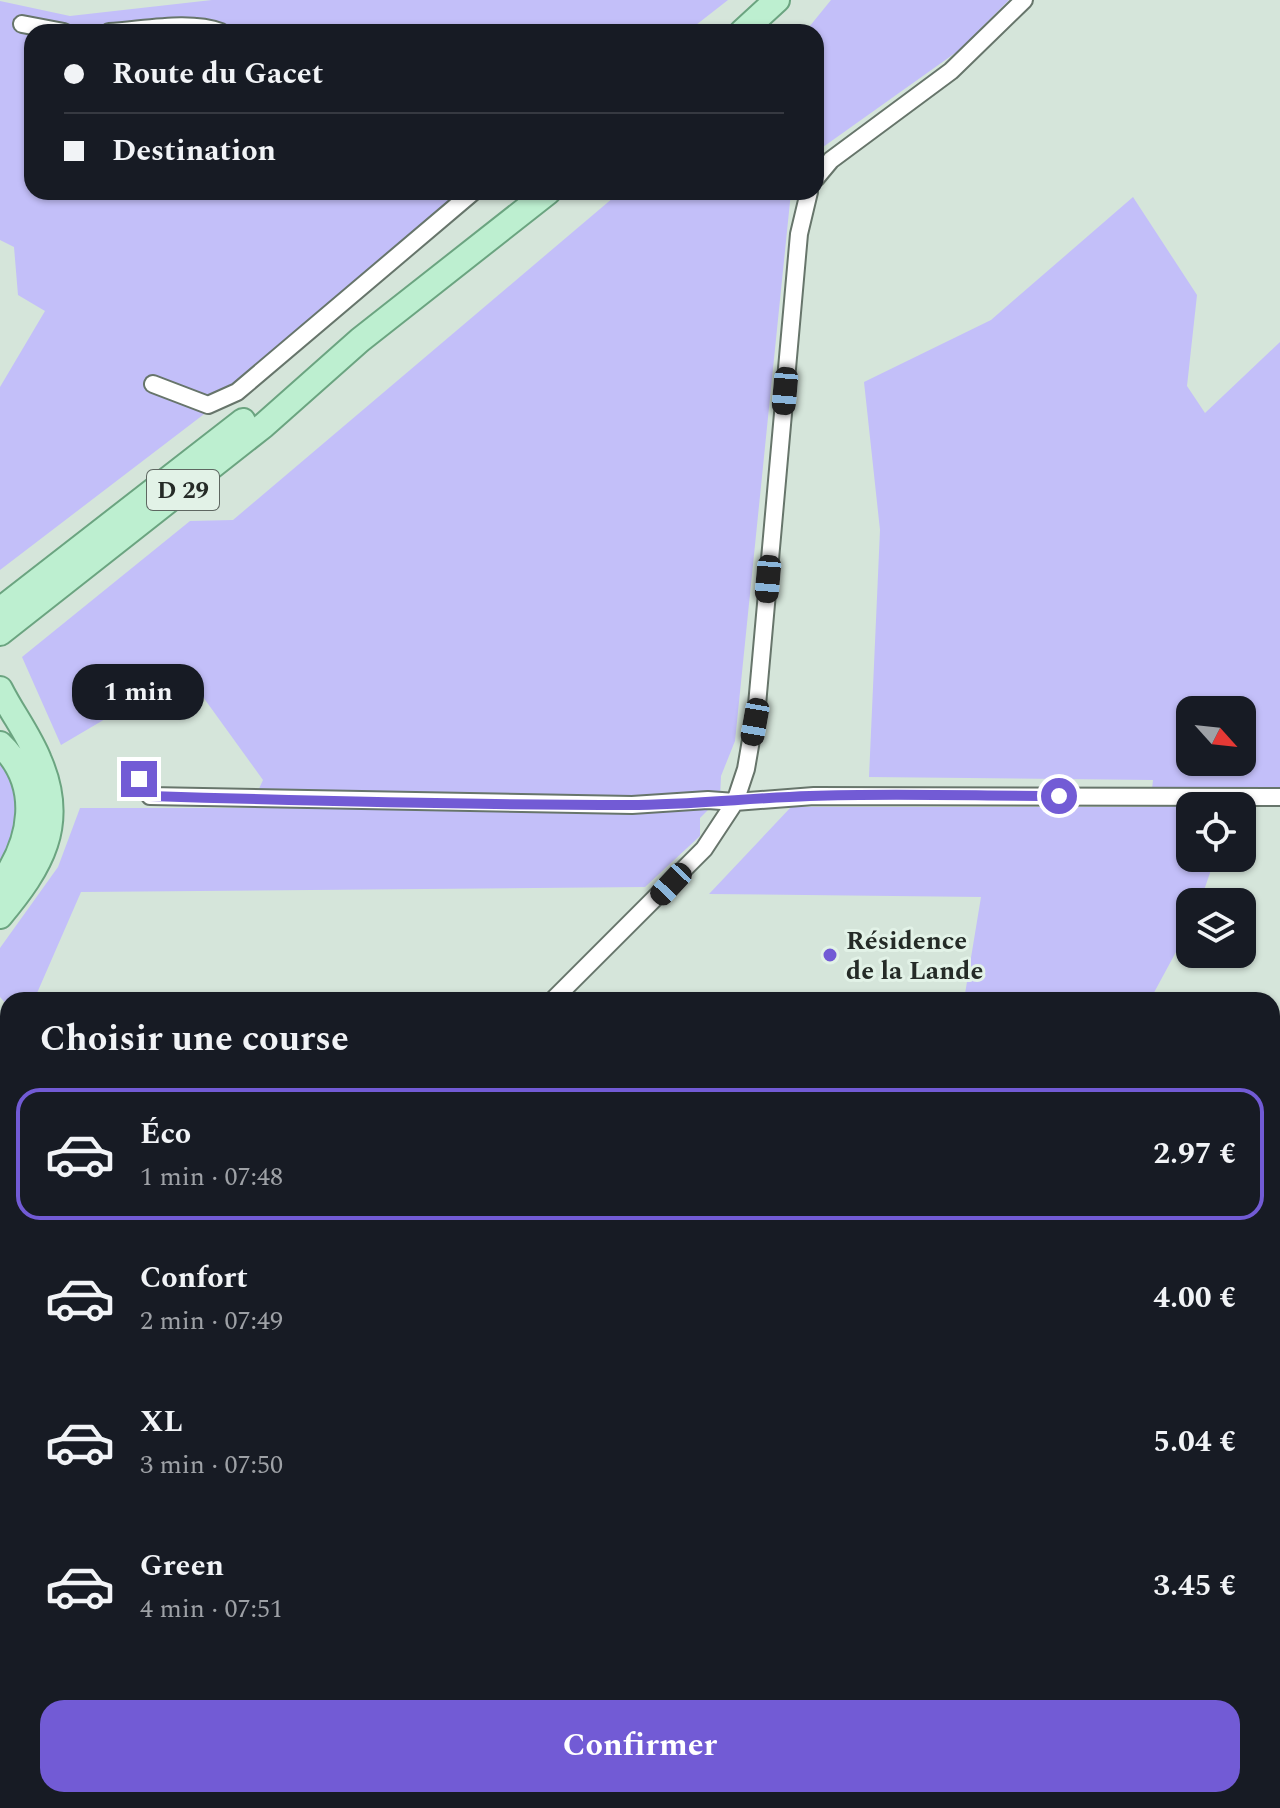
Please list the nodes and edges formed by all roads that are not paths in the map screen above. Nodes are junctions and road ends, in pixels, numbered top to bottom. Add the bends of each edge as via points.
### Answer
1 (777, 0) edge
2 (1024, 0) edge
3 (751, 24) edge
4 (824, 168) edge
5 (464, 200) edge
6 (538, 200) edge
7 (806, 200) edge
8 (360, 340) junction
9 (153, 384) dead end
10 (0, 610) edge
11 (0, 633) edge
12 (0, 689) edge
13 (0, 744) edge
14 (139, 779) dead end
15 (1280, 797) edge
16 (735, 802) junction
17 (0, 885) edge
18 (0, 916) edge
19 (561, 992) edge

1 - 3 main road
2 - 4 street via 951,71
5 - 9 street via 237,392 208,405
6 - 8 main road, D 29
7 - 16 street via 757,705
8 - 10 main road, D 29 via 255,412
8 - 11 main road, D 29 via 263,426
12 - 18 main road via 38,757 48,782 51,816 38,866
13 - 17 main road via 21,774 29,807 25,840
14 - 16 street via 150,796 632,805
15 - 16 street via 814,796
16 - 19 street via 704,849

